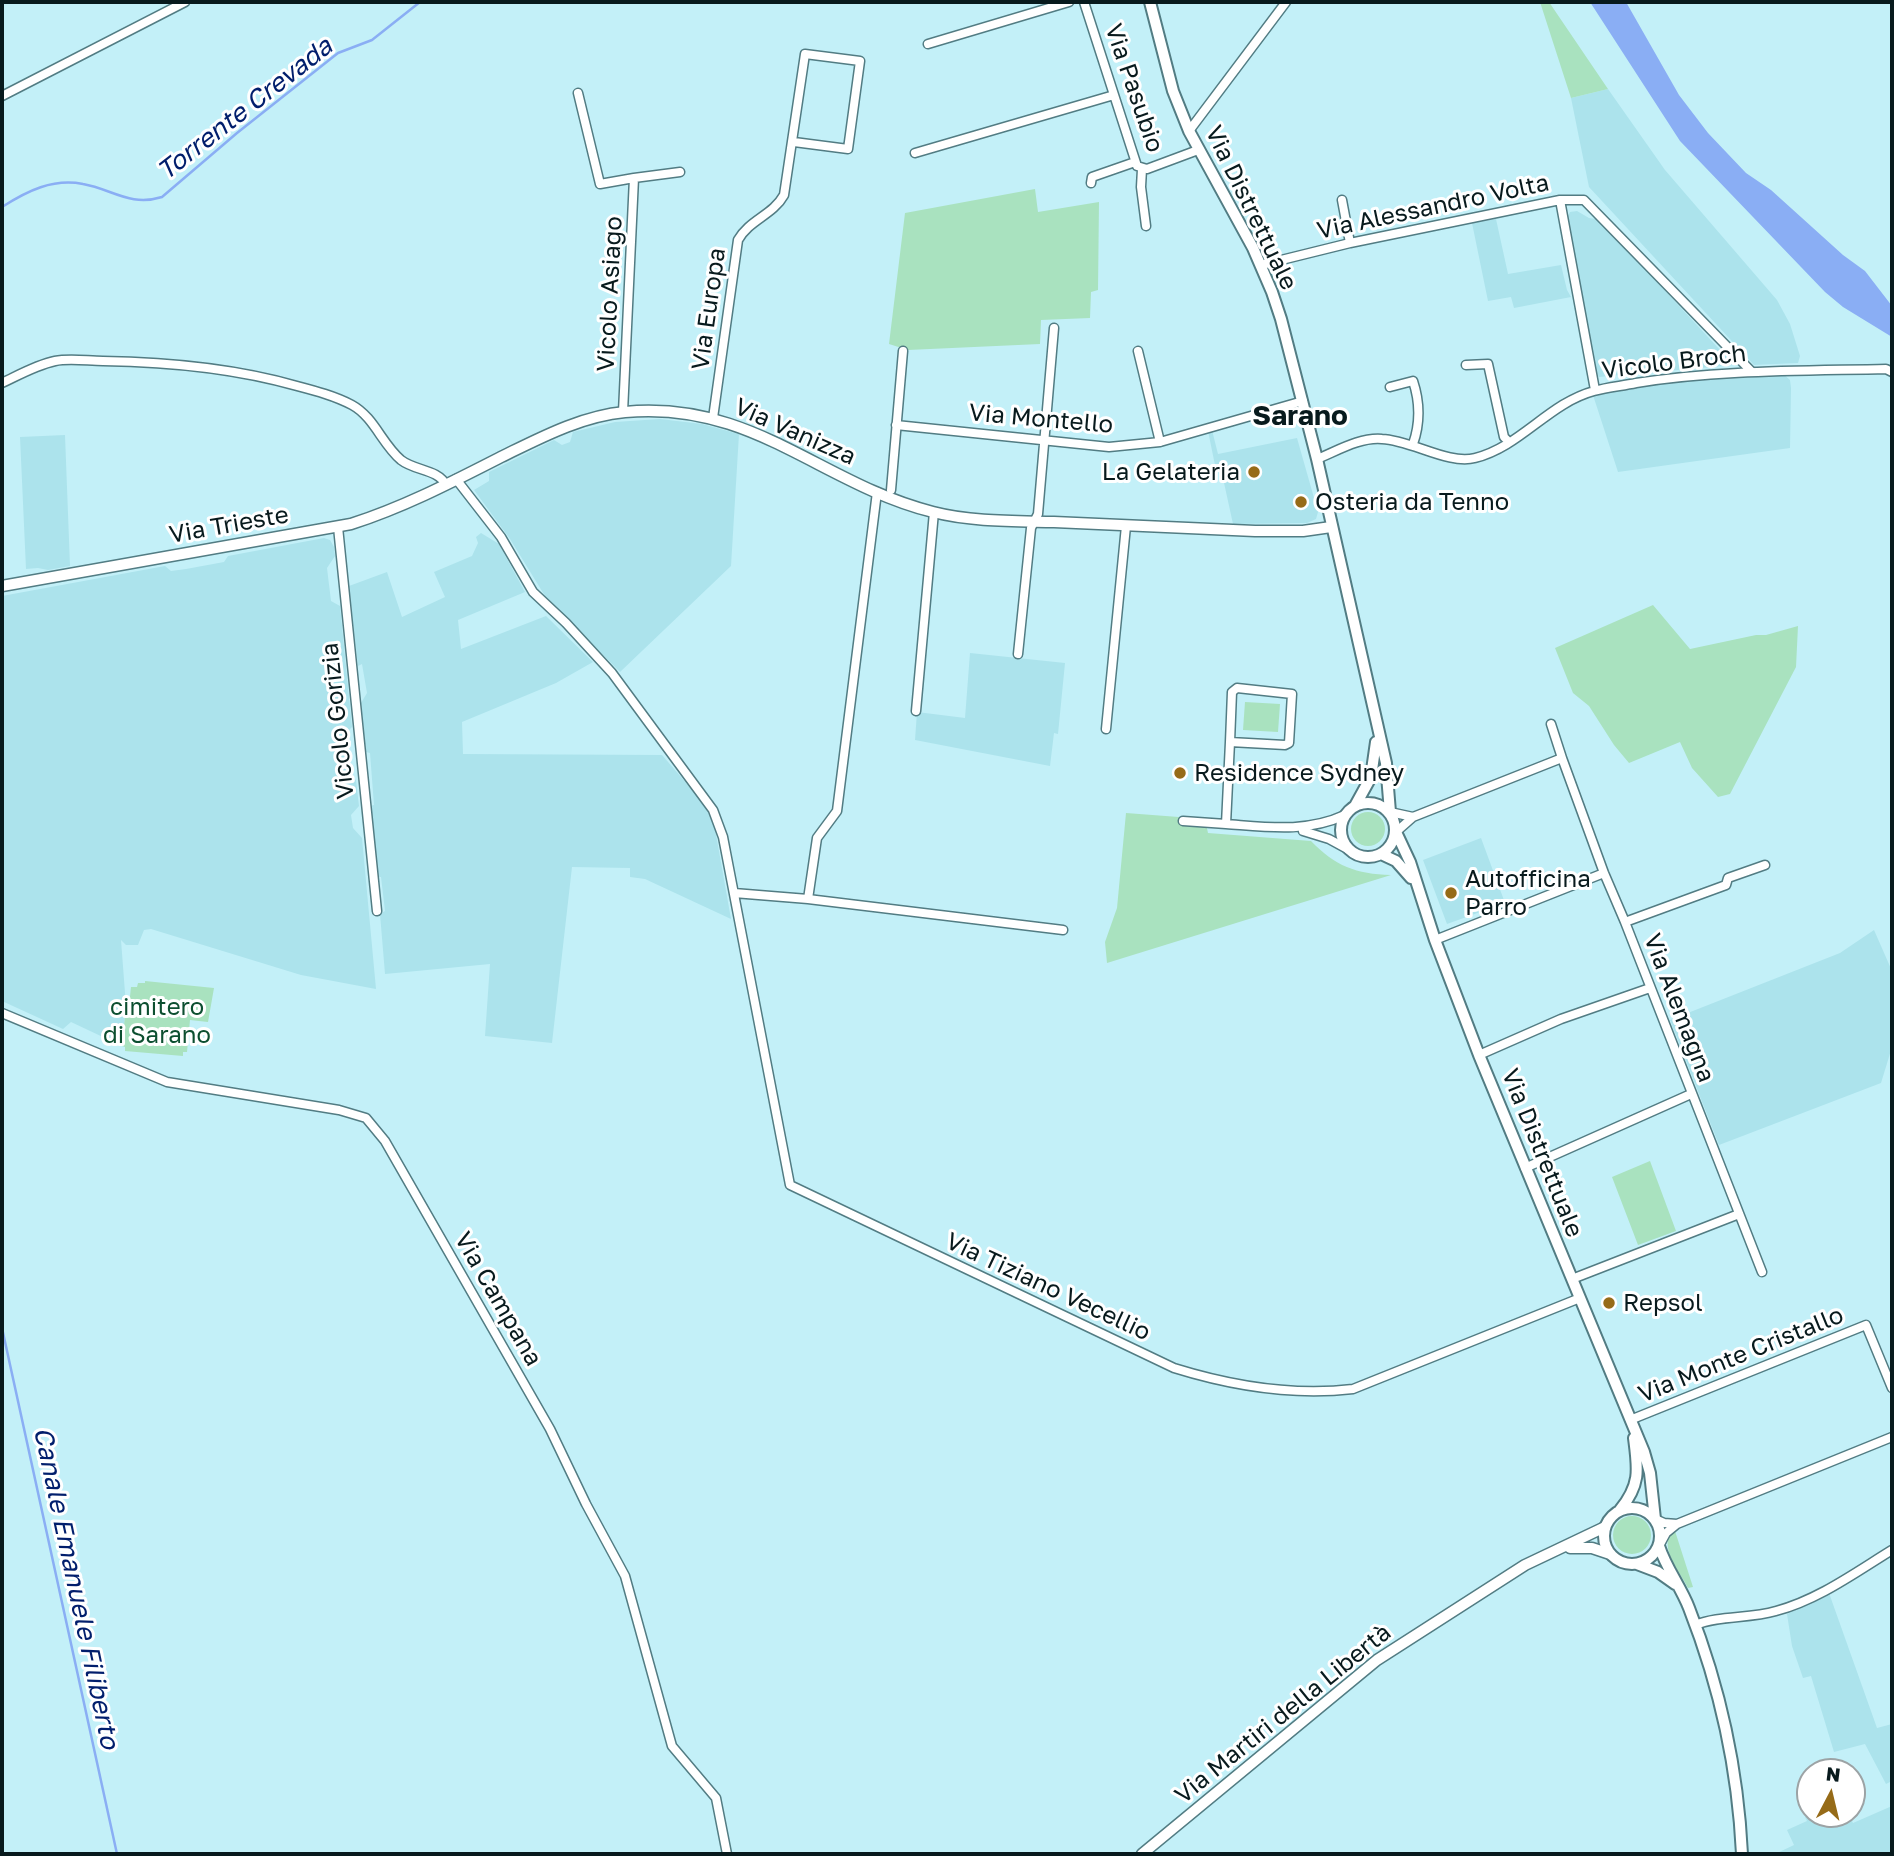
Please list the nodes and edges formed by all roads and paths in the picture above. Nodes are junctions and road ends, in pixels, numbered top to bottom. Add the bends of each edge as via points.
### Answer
1 (185, 2) edge
2 (1069, 2) edge
3 (1084, 2) edge
4 (1150, 2) edge
5 (1286, 2) edge
6 (928, 44) dead end
7 (578, 93) dead end
8 (1114, 95) junction
9 (2, 96) edge
10 (1189, 131) junction
11 (793, 142) junction
12 (1198, 150) junction
13 (915, 153) dead end
14 (1138, 166) junction
15 (680, 172) dead end
16 (634, 178) junction
17 (1091, 183) dead end
18 (1342, 200) dead end
19 (1559, 200) junction
20 (1146, 226) dead end
21 (1350, 243) junction
22 (1261, 265) junction
23 (1054, 328) dead end
24 (904, 351) dead end
25 (1138, 351) dead end
26 (1466, 365) dead end
27 (1752, 372) junction
28 (1892, 372) edge
29 (2, 383) edge
30 (1390, 387) dead end
31 (1595, 390) junction
32 (1303, 401) junction
33 (623, 412) junction
34 (713, 418) junction
35 (896, 425) junction
36 (1043, 441) junction
37 (1160, 442) junction
38 (1509, 442) junction
39 (1413, 444) junction
40 (1317, 458) junction
41 (457, 479) junction
42 (446, 485) junction
43 (891, 490) dead end
44 (877, 492) junction
45 (933, 512) junction
46 (1034, 522) junction
47 (1126, 526) junction
48 (338, 527) junction
49 (1331, 527) junction
50 (2, 586) edge
51 (1018, 654) dead end
52 (916, 711) dead end
53 (1377, 722) junction
54 (1551, 724) dead end
55 (1106, 729) dead end
56 (1230, 742) junction
57 (1562, 758) junction
58 (1355, 806) junction
59 (1390, 812) junction
60 (1345, 815) junction
61 (1413, 817) junction
62 (1183, 821) dead end
63 (1226, 824) junction
64 (1293, 828) junction
65 (1396, 832) junction
66 (1351, 851) junction
67 (1381, 854) junction
68 (1765, 865) dead end
69 (1604, 873) junction
70 (1419, 891) junction
71 (734, 893) junction
72 (808, 899) junction
73 (377, 911) dead end
74 (1625, 922) junction
75 (1063, 930) dead end
76 (1435, 940) junction
77 (1650, 988) junction
78 (2, 1013) edge
79 (1479, 1055) junction
80 (1691, 1094) junction
81 (1525, 1168) junction
82 (1739, 1214) junction
83 (1762, 1272) dead end
84 (1572, 1279) junction
85 (1580, 1298) junction
86 (1892, 1388) edge
87 (1632, 1424) junction
88 (1892, 1437) edge
89 (1620, 1510) junction
90 (1655, 1519) junction
91 (1677, 1524) junction
92 (1605, 1527) junction
93 (1659, 1546) junction
94 (1563, 1548) junction
95 (1892, 1550) edge
96 (1610, 1554) junction
97 (1637, 1564) junction
98 (1682, 1591) junction
99 (1695, 1625) junction
100 (727, 1854) edge
101 (1142, 1854) edge
102 (1742, 1854) edge

1 - 9 street
2 - 6 street
3 - 8 street, Via Pasubio
4 - 10 main road, Via Distrettuale via 1173,91
5 - 10 street
7 - 16 street, Vicolo Asiago via 600,184
8 - 13 street
8 - 14 street, Via Pasubio
10 - 12 main road, Via Distrettuale
11 - 11 street, Via Europa via 848,149 860,61 805,54
11 - 34 street, Via Europa via 784,195 738,240
12 - 14 street, Via Pasubio via 1147,169
12 - 22 main road, Via Distrettuale
14 - 17 street via 1092,177
14 - 20 street
15 - 16 street, Vicolo Asiago
16 - 33 street, Vicolo Asiago
18 - 21 street
19 - 21 street, Via Alessandro Volta
19 - 27 street, Via Alessandro Volta via 1584,200
19 - 31 street
21 - 22 street, Via Alessandro Volta
22 - 32 main road, Via Distrettuale
23 - 36 street
24 - 35 street
25 - 37 street
26 - 38 street via 1488,364 1504,437
27 - 28 street, Vicolo Broch
27 - 31 street, Vicolo Broch via 1672,377
29 - 42 street via 57,360 136,361 260,376 354,406 368,417 398,458 440,476
30 - 39 street via 1413,381 1418,430
31 - 38 street, Vicolo Broch via 1562,405
32 - 37 street, Via Montello
32 - 40 main road, Via Distrettuale
33 - 34 street, Via Vanizza
33 - 41 street, Via Vanizza via 567,427
34 - 44 street, Via Vanizza via 755,432
35 - 36 street, Via Montello
35 - 43 street
36 - 37 street, Via Montello via 1109,447
36 - 46 street
38 - 39 street, Vicolo Broch via 1464,460
39 - 40 street, Vicolo Broch via 1366,440
40 - 49 main road, Via Distrettuale
41 - 42 street, Via Trieste
41 - 71 street, Via Tiziano Vecellio via 501,537 533,592 612,673 713,810
42 - 48 street, Via Trieste via 397,508
44 - 45 street, Via Vanizza
44 - 72 street, Via Vanizza via 837,811 817,838
45 - 46 street, Via Vanizza
45 - 52 street
46 - 47 street, Via Vanizza
46 - 51 street
47 - 49 street, Via Vanizza via 1255,531
47 - 55 street
48 - 50 street, Via Trieste
48 - 73 street, Vicolo Gorizia
49 - 53 main road, Via Distrettuale
53 - 58 main road via 1374,767
53 - 59 main road, Via Distrettuale
54 - 57 street, Via Alemagna
56 - 56 street via 1289,743 1292,694 1234,689
56 - 63 street
57 - 61 street
57 - 69 street, Via Alemagna
58 - 59 main road via 1369,802
58 - 60 main road
59 - 61 street
59 - 65 main road
60 - 64 street via 1322,825
60 - 66 main road via 1342,838
61 - 65 street
62 - 63 street
63 - 64 street
64 - 66 street
65 - 67 main road
65 - 70 main road, Via Distrettuale
66 - 67 main road via 1365,857
67 - 70 main road via 1396,861
68 - 74 street via 1728,878 1726,885
69 - 74 street, Via Alemagna
69 - 76 street
70 - 76 main road, Via Distrettuale
71 - 72 street
71 - 85 street, Via Tiziano Vecellio via 790,1185 940,1257 1174,1368 1213,1380 1287,1391 1353,1389
72 - 75 street
74 - 77 street, Via Alemagna
76 - 79 main road, Via Distrettuale
77 - 79 street
77 - 80 street, Via Alemagna
78 - 100 street, Via Campana via 167,1082 366,1118 385,1141 543,1417 625,1576 672,1746 716,1798
79 - 81 main road, Via Distrettuale
80 - 81 street
80 - 82 street, Via Alemagna
81 - 84 main road, Via Distrettuale
82 - 83 street, Via Alemagna
82 - 84 street
84 - 85 main road, Via Distrettuale
85 - 87 main road, Via Distrettuale
86 - 87 street, Via Monte Cristallo via 1866,1325
87 - 89 main road, Via Distrettuale via 1638,1477
87 - 90 main road, Via Distrettuale via 1650,1473
88 - 91 street
89 - 90 main road via 1639,1509
89 - 92 main road, Via Distrettuale
90 - 91 street
90 - 93 main road, Via Distrettuale
91 - 93 street
92 - 94 street, Via Martiri della Libertà
92 - 96 main road
93 - 97 main road via 1650,1558
93 - 98 main road, Via Distrettuale
94 - 96 street via 1584,1546
94 - 101 street, Via Martiri della Libertà via 1525,1565 1377,1660
95 - 99 street via 1788,1608
96 - 97 main road via 1622,1563
97 - 98 main road via 1658,1572
98 - 99 main road, Via Distrettuale
99 - 102 main road, Via Distrettuale via 1734,1766

